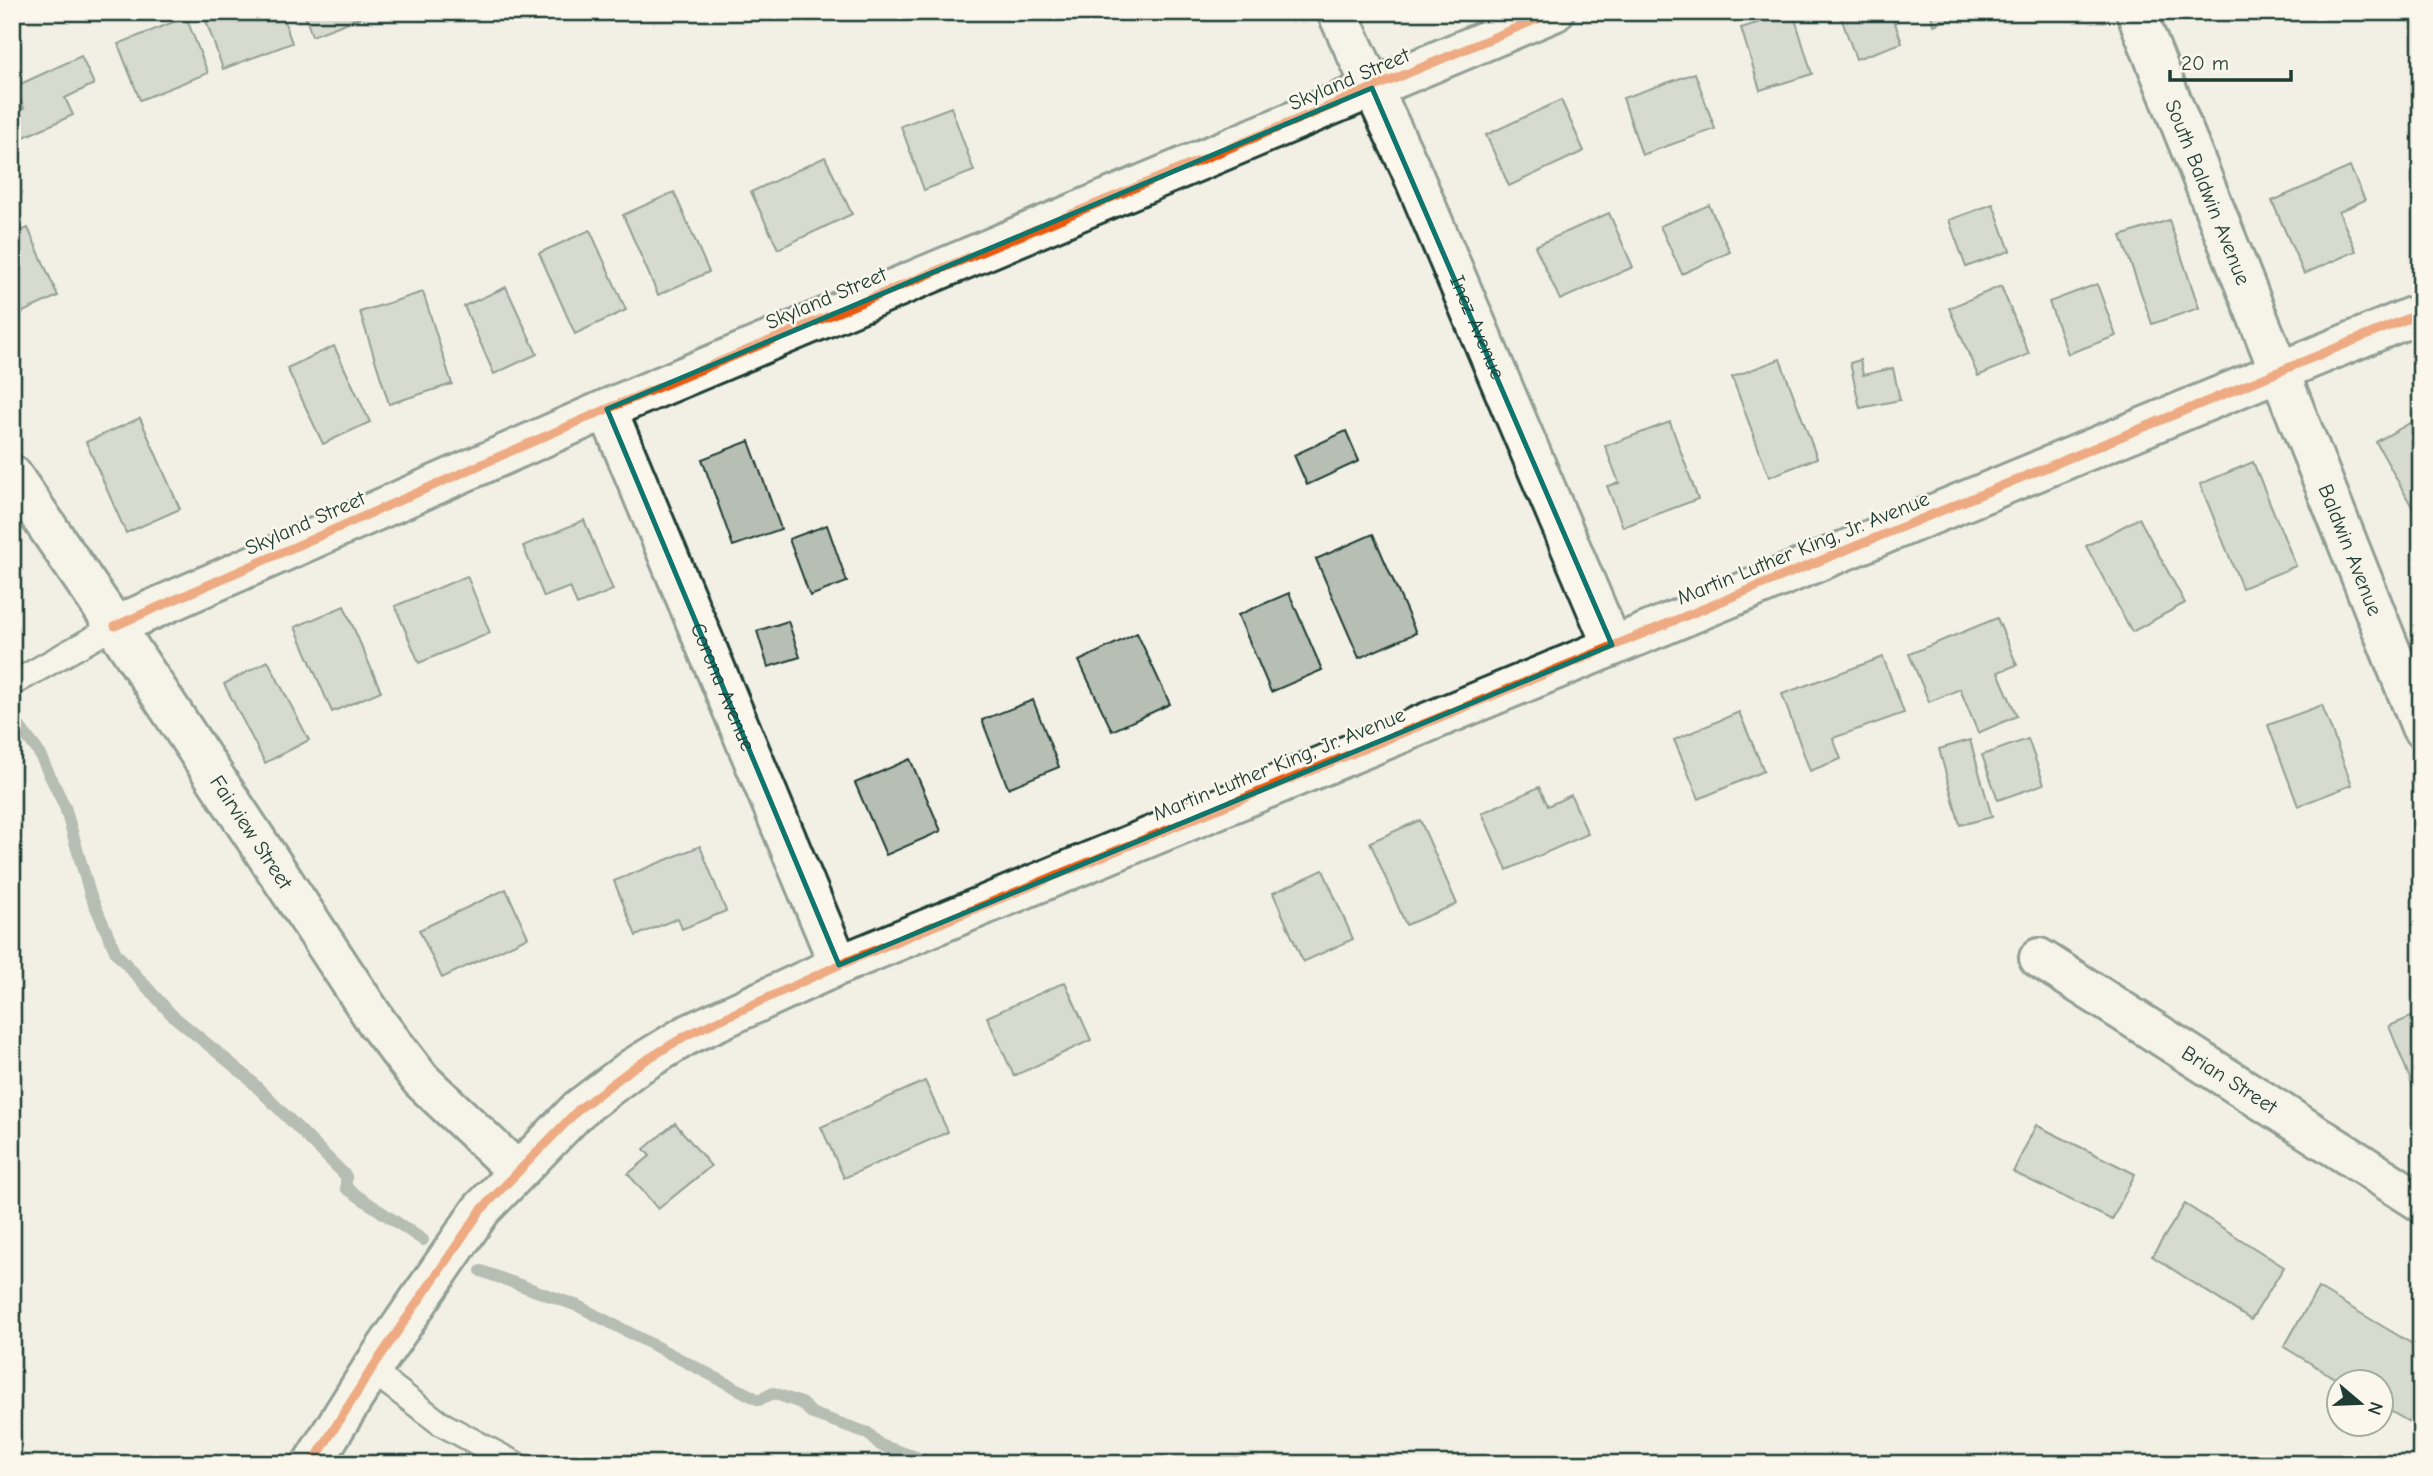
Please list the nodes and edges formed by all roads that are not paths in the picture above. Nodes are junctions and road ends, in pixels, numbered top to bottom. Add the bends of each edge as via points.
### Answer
1 (1337, 12) edge
2 (1554, 12) edge
3 (2136, 12) edge
4 (1372, 88) junction
5 (2421, 313) edge
6 (2279, 372) junction
7 (607, 409) junction
8 (12, 475) edge
9 (115, 626) junction
10 (1612, 645) junction
11 (12, 684) edge
12 (2421, 727) edge
13 (2039, 958) dead end
14 (839, 965) junction
15 (517, 1171) junction
16 (2421, 1202) edge
17 (371, 1370) junction
18 (312, 1464) edge
19 (516, 1464) edge

1 - 4 street, Inez Avenue
2 - 4 street, Skyland Street
3 - 6 street, South Baldwin Avenue
4 - 7 street, Skyland Street
4 - 10 street, Inez Avenue
5 - 6 street, Martin Luther King, Jr. Avenue
6 - 10 street, Martin Luther King, Jr. Avenue
6 - 12 street, Baldwin Avenue
7 - 9 street, Skyland Street
7 - 14 street, Corona Avenue
8 - 9 street, Fairview Street
9 - 11 lane
9 - 15 street, Fairview Street via 378,1024 421,1080
10 - 14 street, Martin Luther King, Jr. Avenue
13 - 16 street, Brian Street
14 - 15 street, Martin Luther King, Jr. Avenue via 687,1035 633,1068 579,1109
15 - 17 street, Martin Luther King, Jr. Avenue via 481,1210
17 - 18 street, Martin Luther King, Jr. Avenue
17 - 19 lane via 440,1423

